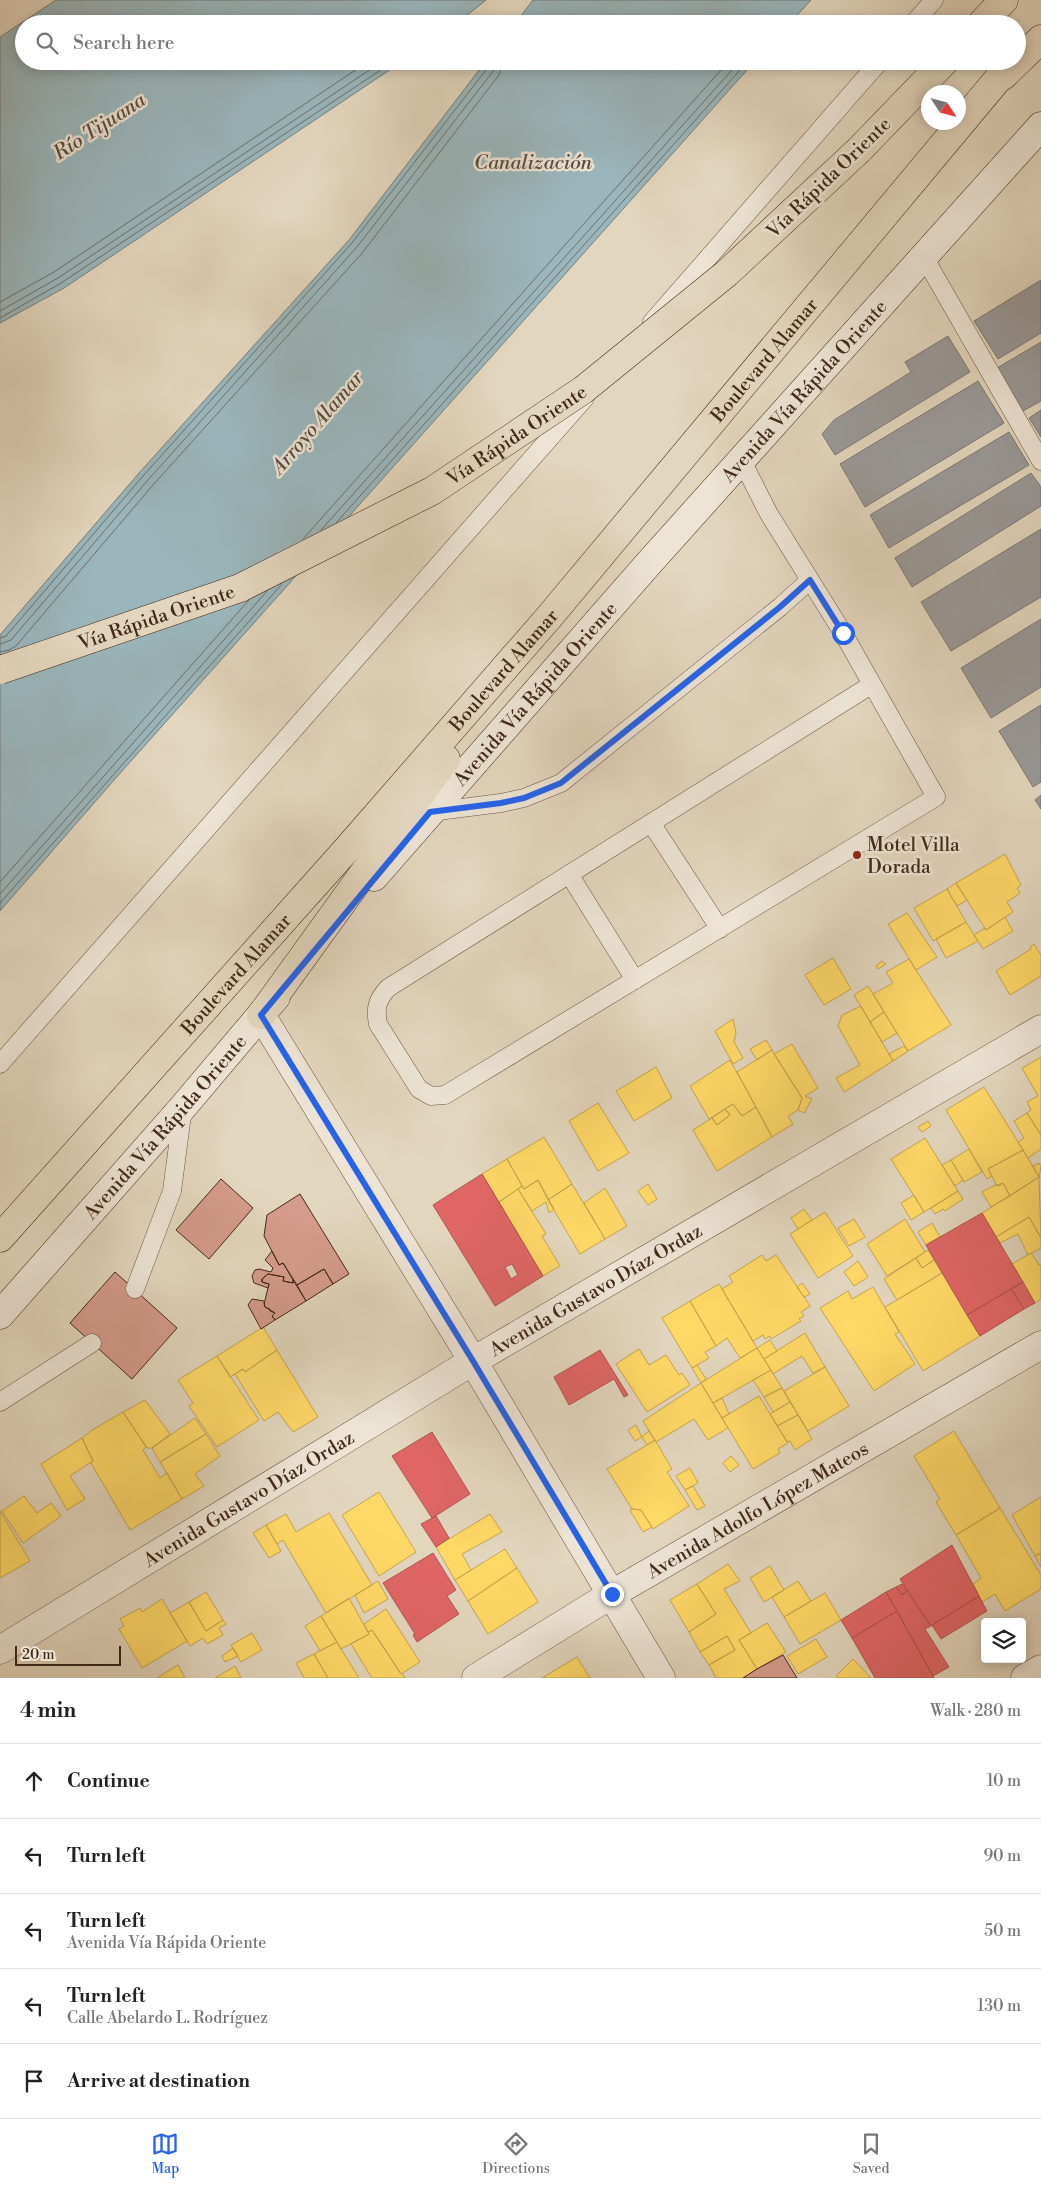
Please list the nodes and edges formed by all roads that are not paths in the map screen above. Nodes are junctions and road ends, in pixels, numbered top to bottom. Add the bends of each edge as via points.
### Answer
1 (934, 0) edge
2 (1004, 0) edge
3 (921, 15) edge
4 (990, 15) edge
5 (1041, 29) edge
6 (1041, 39) edge
7 (1026, 46) edge
8 (1026, 53) edge
9 (872, 70) edge
10 (936, 70) edge
11 (1005, 70) edge
12 (1009, 70) edge
13 (989, 89) junction
14 (1041, 126) edge
15 (924, 257) junction
16 (1041, 460) edge
17 (742, 461) junction
18 (810, 580) junction
19 (550, 616) junction
20 (0, 670) edge
21 (871, 685) junction
22 (430, 812) junction
23 (651, 823) junction
24 (569, 874) junction
25 (720, 928) junction
26 (635, 980) junction
27 (261, 1015) junction
28 (1041, 1029) edge
29 (0, 1064) edge
30 (183, 1107) junction
31 (0, 1238) edge
32 (135, 1289) dead end
33 (0, 1315) edge
34 (92, 1343) dead end
35 (1041, 1345) edge
36 (473, 1361) junction
37 (0, 1402) edge
38 (612, 1594) junction
39 (0, 1650) edge
40 (1041, 1669) edge
41 (476, 1678) edge
42 (661, 1678) edge
43 (1025, 1678) edge

1 - 3 lane
2 - 4 highway
5 - 7 highway
6 - 8 highway
9 - 29 lane
10 - 20 highway, Vía Rápida Oriente, bridge via 859,150 727,273 583,390 432,491 240,588
11 - 13 highway
12 - 13 highway
13 - 19 highway, Boulevard Alamar
14 - 15 street, Avenida Vía Rápida Oriente
15 - 16 lane
15 - 17 street, Avenida Vía Rápida Oriente
17 - 18 lane via 769,514
17 - 22 street, Avenida Vía Rápida Oriente
18 - 21 lane
18 - 22 lane via 561,783 524,798
19 - 27 highway
19 - 31 highway, Boulevard Alamar
21 - 23 lane
21 - 25 lane via 936,797
22 - 27 street, Avenida Vía Rápida Oriente
23 - 24 lane
23 - 25 lane
24 - 26 lane
24 - 26 lane via 388,988 380,997 376,1013 378,1024 418,1089 431,1096 445,1095
25 - 26 lane
27 - 30 street, Avenida Vía Rápida Oriente
27 - 36 street
28 - 36 street, Avenida Gustavo Díaz Ordaz
30 - 32 lane via 172,1191
30 - 33 street, Avenida Vía Rápida Oriente
34 - 37 lane
35 - 38 street, Avenida Adolfo López Mateos
36 - 38 street
36 - 39 street, Avenida Gustavo Díaz Ordaz
38 - 41 street, Avenida Adolfo López Mateos
38 - 42 street
40 - 43 street

